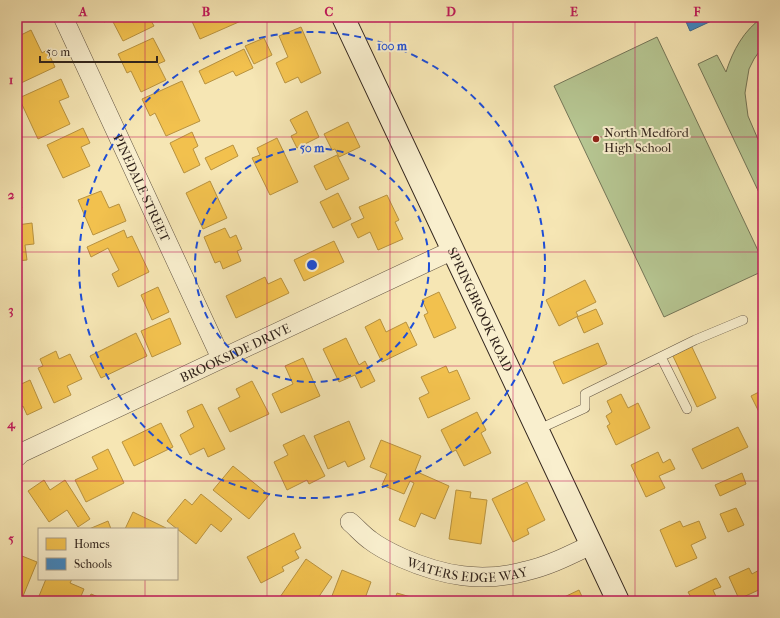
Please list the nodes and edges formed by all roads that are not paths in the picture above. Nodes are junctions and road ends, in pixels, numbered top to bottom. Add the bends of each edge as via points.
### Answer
1 (63, 17) edge
2 (343, 17) edge
3 (453, 250) junction
4 (743, 320) dead end
5 (661, 357) junction
6 (221, 358) junction
7 (687, 409) dead end
8 (537, 430) junction
9 (17, 456) edge
10 (350, 522) dead end
11 (591, 545) junction
12 (618, 601) edge

1 - 6 street, PINEDALE STREET
2 - 3 street, SPRINGBROOK ROAD
3 - 6 street, BROOKSIDE DRIVE
3 - 8 street, SPRINGBROOK ROAD
4 - 5 lane
5 - 7 lane
5 - 8 lane via 585,394 585,408
6 - 9 street, BROOKSIDE DRIVE
8 - 11 street, SPRINGBROOK ROAD
10 - 11 street, WATERS EDGE WAY via 369,540 385,550 430,569 459,576 504,576 526,572 552,564
11 - 12 street, SPRINGBROOK ROAD

